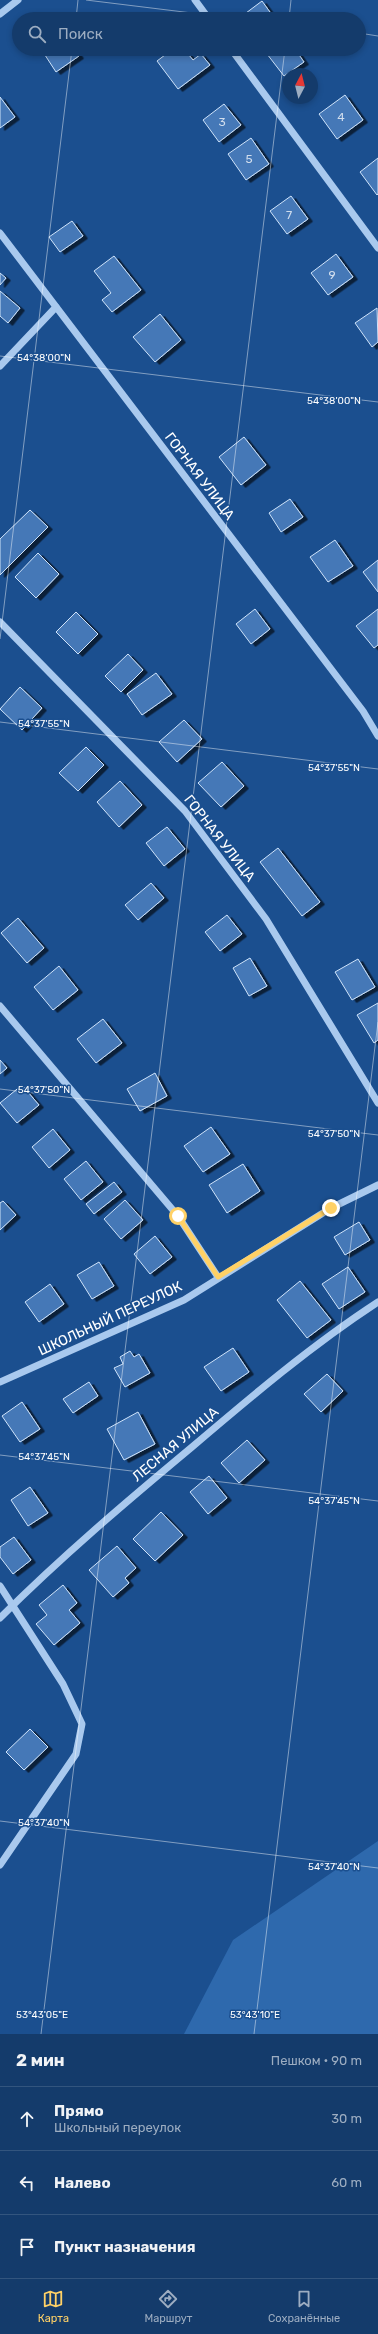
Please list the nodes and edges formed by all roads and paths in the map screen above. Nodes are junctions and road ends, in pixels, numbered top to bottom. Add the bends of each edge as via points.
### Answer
1 (18, 0) edge
2 (195, 0) edge
3 (204, 12) edge
4 (0, 14) edge
5 (236, 56) edge
6 (0, 233) edge
7 (378, 248) edge
8 (56, 307) junction
9 (0, 366) edge
10 (0, 622) edge
11 (378, 736) edge
12 (0, 1006) edge
13 (378, 1103) edge
14 (378, 1185) edge
15 (218, 1277) junction
16 (378, 1302) edge
17 (0, 1382) edge
18 (0, 1586) edge
19 (13, 1606) junction
20 (0, 1618) edge
21 (0, 1865) edge

1 - 4 street
2 - 3 street
5 - 7 street
6 - 8 street, ГОРНАЯ УЛИЦА
8 - 9 street
8 - 11 street, ГОРНАЯ УЛИЦА via 363,711
10 - 13 street, ГОРНАЯ УЛИЦА via 185,811 266,918
12 - 15 street via 178,1216
14 - 15 street, ШКОЛЬНЫЙ ПЕРЕУЛОК via 331,1208
15 - 17 street, ШКОЛЬНЫЙ ПЕРЕУЛОК via 184,1300
16 - 19 street, ЛЕСНАЯ УЛИЦА via 342,1326 236,1410 137,1493
18 - 19 street
19 - 20 street, ЛЕСНАЯ УЛИЦА
19 - 21 street via 62,1684 82,1724 76,1754

